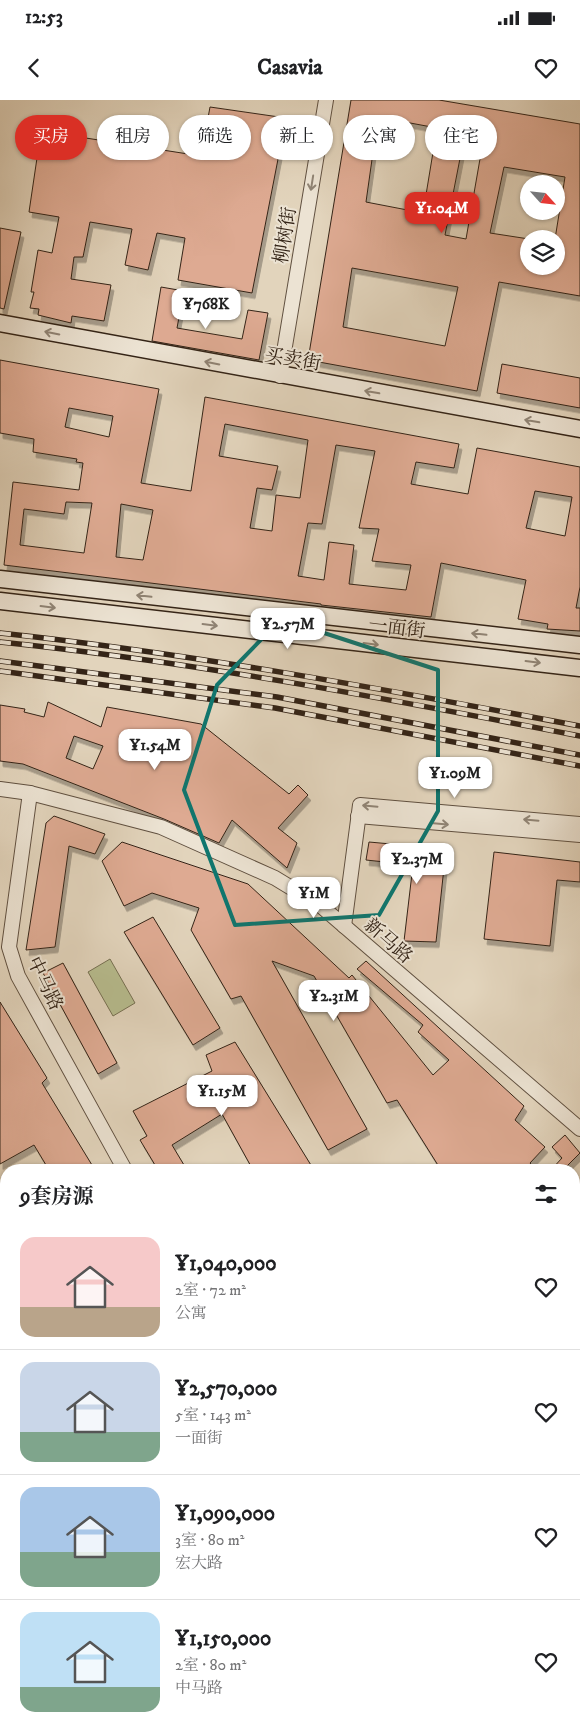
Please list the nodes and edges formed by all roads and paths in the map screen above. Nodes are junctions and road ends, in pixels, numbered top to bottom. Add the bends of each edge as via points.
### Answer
1 (326, 100) edge
2 (0, 323) edge
3 (280, 376) junction
4 (580, 429) edge
5 (0, 579) edge
6 (0, 601) edge
7 (580, 645) edge
8 (580, 668) edge
9 (0, 789) edge
10 (30, 793) junction
11 (358, 816) junction
12 (580, 824) edge
13 (580, 835) edge
14 (344, 926) junction
15 (580, 1129) edge
16 (122, 1164) edge

1 -> 3 street, 柳树街
3 -> 2 main road, 买卖街
4 -> 3 main road, 买卖街
7 -> 5 main road, 一面街
6 -> 8 main road, 一面街
9 - 10 street, 新马路
10 - 14 street, 新马路 via 161,828 275,878 321,906
10 - 16 street, 中马路 via 9,947 18,976
12 -> 11 street via 360,805
11 -> 13 street
11 - 14 street
14 - 15 street, 新马路

